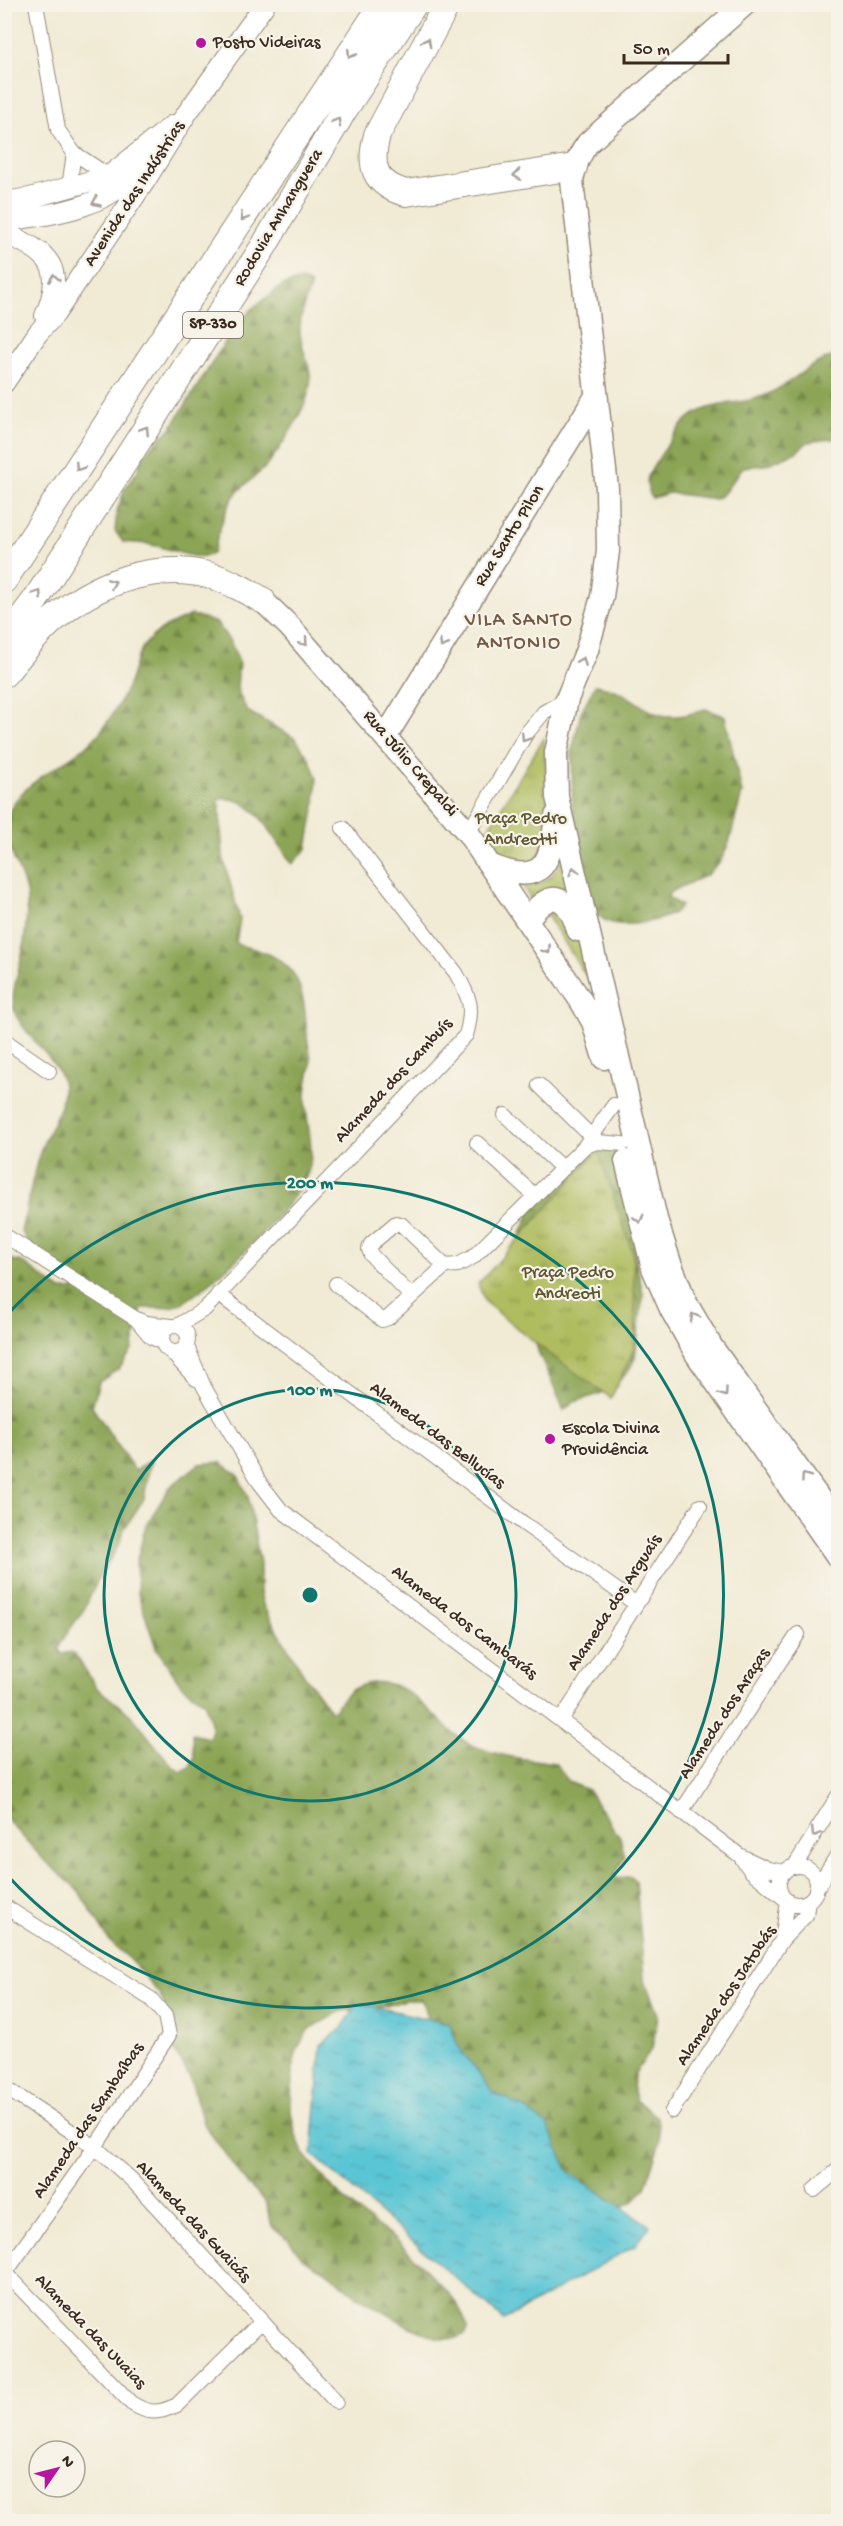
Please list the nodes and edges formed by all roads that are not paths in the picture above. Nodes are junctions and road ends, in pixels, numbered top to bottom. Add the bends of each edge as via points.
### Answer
1 (36, 4) edge
2 (265, 4) edge
3 (383, 4) edge
4 (414, 4) edge
5 (447, 4) edge
6 (744, 5) edge
7 (185, 116) junction
8 (74, 153) junction
9 (159, 155) junction
10 (574, 167) junction
11 (109, 176) junction
12 (69, 188) junction
13 (4, 202) edge
14 (32, 207) junction
15 (4, 221) edge
16 (4, 233) edge
17 (39, 333) junction
18 (4, 383) edge
19 (595, 398) junction
20 (563, 450) junction
21 (603, 457) junction
22 (4, 580) edge
23 (262, 600) joint
24 (4, 642) edge
25 (4, 674) edge
26 (567, 699) junction
27 (386, 736) junction
28 (557, 798) junction
29 (343, 828) dead end
30 (468, 833) junction
31 (492, 867) junction
32 (527, 920) junction
33 (607, 1010) junction
34 (4, 1040) edge
35 (49, 1071) dead end
36 (539, 1086) dead end
37 (614, 1105) junction
38 (505, 1115) dead end
39 (590, 1141) junction
40 (477, 1143) dead end
41 (623, 1144) junction
42 (562, 1169) junction
43 (535, 1196) junction
44 (4, 1235) edge
45 (445, 1266) junction
46 (336, 1284) dead end
47 (218, 1294) junction
48 (411, 1296) junction
49 (205, 1309) junction
50 (136, 1319) junction
51 (174, 1326) junction
52 (187, 1342) junction
53 (166, 1346) junction
54 (204, 1387) junction
55 (700, 1506) dead end
56 (838, 1525) edge
57 (838, 1557) edge
58 (636, 1604) junction
59 (798, 1634) dead end
60 (561, 1720) junction
61 (838, 1799) edge
62 (681, 1812) junction
63 (838, 1854) edge
64 (739, 1855) junction
65 (789, 1869) junction
66 (816, 1889) junction
67 (786, 1900) junction
68 (808, 1901) junction
69 (4, 1906) edge
70 (782, 1940) junction
71 (4, 2087) edge
72 (672, 2111) dead end
73 (95, 2147) junction
74 (838, 2170) edge
75 (814, 2190) dead end
76 (5, 2271) edge
77 (261, 2322) junction
78 (336, 2403) dead end

1 - 8 street via 58,130
2 - 7 main road, Avenida das Indústrias
3 -> 22 highway, Rodovia Anhanguera / SP-330
24 -> 4 highway, Rodovia Anhanguera / SP-330 via 258,256 344,110
10 -> 5 highway via 406,193 382,182 372,154 377,135
6 - 10 main road via 595,136
7 - 9 main road, Avenida das Indústrias
7 - 11 main road
8 - 11 street
8 - 12 street
9 -> 14 main road via 114,193 91,205
9 - 17 main road, Avenida das Indústrias
10 - 19 main road via 572,181
11 - 12 main road
12 - 14 main road
13 - 14 main road
14 - 15 main road
17 -> 16 main road via 54,296 54,270 37,250
17 - 18 main road, Avenida das Indústrias
19 - 20 main road, Rua Santo Pilon
19 - 21 main road
20 - 21 main road via 590,445
20 -> 27 main road, Rua Santo Pilon
26 -> 21 main road via 587,650 602,597 608,551
25 -> 23 highway via 53,620 98,589 126,577 180,571 208,575 237,585
23 -> 27 main road, Rua Júlio Crepaldi
26 - 28 main road via 556,753
26 -> 30 street via 544,712 526,734
27 - 30 main road, Rua Júlio Crepaldi
28 - 31 main road via 552,849 541,866 522,875
33 -> 28 main road
29 - 47 street, Alameda dos Cambuís via 456,974 469,995 472,1015 466,1035
30 - 31 main road, Rua Júlio Crepaldi
31 - 32 main road, Rua Júlio Crepaldi
32 - 33 main road via 547,899 566,903 574,915
32 -> 37 main road, Rua Júlio Crepaldi via 593,1022
56 -> 33 main road via 711,1346 686,1303 656,1219
34 - 35 street
36 - 39 street
37 - 39 street
37 - 41 main road, Rua Júlio Crepaldi
38 - 42 street
39 - 41 street
39 - 42 street
40 - 43 street
41 -> 57 main road, Rua Júlio Crepaldi via 653,1268 671,1309 697,1355
42 - 43 street
43 - 45 street via 473,1257 458,1265
44 - 50 street, Alameda dos Cambarás
45 - 48 street
45 - 48 street via 401,1224 390,1225 369,1249
46 - 48 street via 382,1320
47 - 49 street, Alameda dos Cambuís
47 - 58 street, Alameda das Bellucías
49 - 51 street, Alameda dos Cambuís
49 - 52 street, Alameda dos Cambuís
50 - 51 street, Alameda dos Cambarás
50 - 53 street, Alameda dos Cambarás
51 - 52 street via 185,1331
51 - 53 street via 164,1332
52 - 53 street via 179,1351
52 - 54 street, Alameda dos Cambarás
53 - 54 street, Alameda dos Cambarás
54 - 60 street, Alameda dos Cambarás via 260,1483 281,1510
55 - 58 street, Alameda dos Arguaís
58 - 60 street, Alameda dos Arguaís
59 - 62 street, Alameda dos Araças
60 - 62 street, Alameda dos Cambarás
61 -> 65 street
62 - 64 street, Alameda dos Cambarás
63 - 66 street, Alameda dos Jatobás
64 - 65 street, Alameda dos Cambarás via 768,1869
64 - 67 street, Alameda dos Cambarás via 751,1871
65 - 66 street via 801,1867 813,1875
65 - 67 street via 780,1880
66 - 68 street, Alameda dos Jatobás
67 - 68 street via 802,1904
67 - 70 street
68 - 70 street, Alameda dos Jatobás via 806,1915
69 - 73 street, Alameda das Sambaíbas via 151,1999 165,2016 169,2035
70 - 72 street, Alameda dos Jatobás
71 - 73 street, Alameda das Guaicás
73 - 76 street, Alameda das Sambaíbas
73 - 77 street, Alameda das Guaicás via 133,2181
74 - 75 street
76 - 77 street, Alameda das Uvaias via 131,2403 144,2411 161,2413 177,2405
77 - 78 street, Alameda das Guaicás

